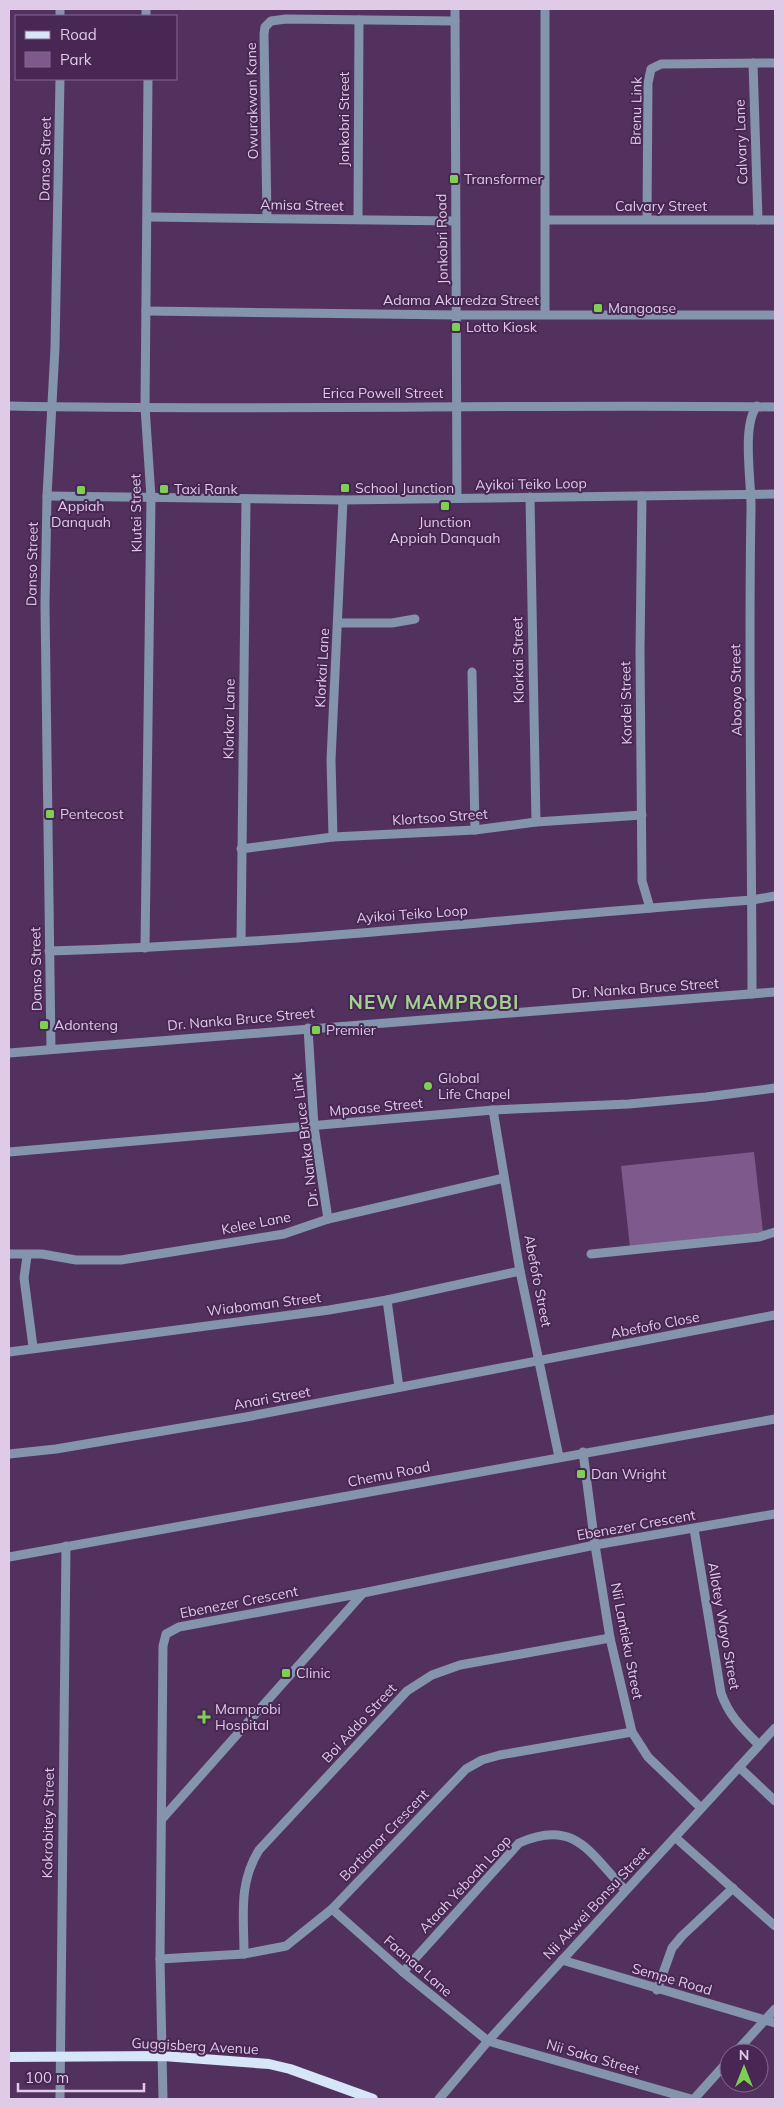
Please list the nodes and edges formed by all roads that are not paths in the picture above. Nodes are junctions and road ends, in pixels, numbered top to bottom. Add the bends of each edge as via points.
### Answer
1 (455, 9) edge
2 (545, 9) edge
3 (359, 20) junction
4 (455, 21) junction
5 (775, 62) edge
6 (752, 63) junction
7 (60, 80) edge
8 (148, 80) edge
9 (148, 217) junction
10 (266, 218) junction
11 (358, 219) junction
12 (647, 219) junction
13 (546, 220) junction
14 (758, 220) junction
15 (775, 220) edge
16 (454, 221) junction
17 (146, 312) junction
18 (545, 314) junction
19 (457, 315) junction
20 (775, 315) edge
21 (9, 406) edge
22 (457, 406) junction
23 (757, 406) junction
24 (775, 406) edge
25 (52, 407) junction
26 (145, 407) junction
27 (752, 494) junction
28 (775, 494) edge
29 (47, 496) junction
30 (642, 496) junction
31 (151, 497) junction
32 (457, 498) junction
33 (530, 498) junction
34 (246, 499) junction
35 (343, 500) junction
36 (415, 619) dead end
37 (338, 624) junction
38 (472, 672) dead end
39 (642, 815) junction
40 (536, 822) junction
41 (476, 830) junction
42 (333, 837) junction
43 (241, 849) junction
44 (775, 896) edge
45 (752, 900) junction
46 (650, 908) junction
47 (241, 940) junction
48 (145, 948) junction
49 (49, 951) junction
50 (775, 992) edge
51 (752, 994) junction
52 (308, 1028) junction
53 (50, 1049) junction
54 (9, 1053) edge
55 (775, 1088) edge
56 (493, 1110) junction
57 (314, 1127) junction
58 (9, 1152) edge
59 (504, 1178) junction
60 (328, 1219) junction
61 (775, 1232) edge
62 (9, 1254) edge
63 (591, 1254) dead end
64 (27, 1256) junction
65 (520, 1271) junction
66 (387, 1300) junction
67 (775, 1315) edge
68 (33, 1347) junction
69 (9, 1352) edge
70 (540, 1362) junction
71 (399, 1388) junction
72 (775, 1419) edge
73 (582, 1452) junction
74 (9, 1454) edge
75 (558, 1456) junction
76 (775, 1514) edge
77 (694, 1529) junction
78 (595, 1545) junction
79 (66, 1546) junction
80 (9, 1557) edge
81 (363, 1593) junction
82 (610, 1638) junction
83 (775, 1728) edge
84 (632, 1732) junction
85 (759, 1745) junction
86 (739, 1767) junction
87 (775, 1801) edge
88 (701, 1808) junction
89 (162, 1819) junction
90 (676, 1838) junction
91 (733, 1888) junction
92 (625, 1890) junction
93 (332, 1909) junction
94 (775, 1926) edge
95 (244, 1954) junction
96 (160, 1959) junction
97 (562, 1960) junction
98 (403, 1972) junction
99 (657, 1990) junction
100 (775, 2009) edge
101 (765, 2020) junction
102 (775, 2023) edge
103 (488, 2041) junction
104 (744, 2043) edge
105 (163, 2056) junction
106 (9, 2057) edge
107 (60, 2057) junction
108 (719, 2071) edge
109 (60, 2099) edge
110 (163, 2099) edge
111 (373, 2099) edge
112 (439, 2099) edge
113 (693, 2099) edge

1 - 4 street, Jonkobri Road
2 - 13 street
3 - 4 street, Owurakwan Kane
3 - 10 street, Owurakwan Kane via 286,19 271,21 266,27
3 - 11 street, Jonkobri Street
4 - 16 street, Jonkobri Road
5 - 6 street, Brenu Link
6 - 12 street, Brenu Link via 661,64 651,69 648,82
6 - 14 street, Calvary Lane
7 - 25 street, Danso Street
8 - 9 street, Klutei Street
9 - 10 street, Amisa Street
9 - 17 street, Klutei Street
10 - 11 street, Amisa Street
11 - 16 street, Amisa Street
12 - 13 street, Calvary Street
12 - 14 street, Calvary Street
13 - 18 street
14 - 15 street, Calvary Street
16 - 19 street, Jonkobri Road
17 - 19 street, Adama Akuredza Street
17 - 26 street, Klutei Street
18 - 19 street, Adama Akuredza Street
18 - 20 street, Adama Akuredza Street
19 - 22 street, Jonkobri Road
21 - 25 street, Erica Powell Street
22 - 23 street, Erica Powell Street
22 - 26 street, Erica Powell Street
22 - 32 street, Jonkobri Road
23 - 24 street
23 - 27 street, Abooyo Street via 750,426
25 - 26 street, Erica Powell Street
25 - 29 street, Danso Street
26 - 31 street, Klutei Street
27 - 28 street, Ayikoi Teiko Loop
27 - 30 street, Ayikoi Teiko Loop
27 - 45 street, Abooyo Street via 749,612
29 - 31 street, Ayikoi Teiko Loop
29 - 49 street, Danso Street via 45,663
30 - 33 street, Ayikoi Teiko Loop
30 - 39 street, Kordei Street
31 - 34 street, Ayikoi Teiko Loop
31 - 48 street, Klutei Street
32 - 33 street, Ayikoi Teiko Loop
32 - 35 street, Ayikoi Teiko Loop
33 - 40 street, Klorkai Street
34 - 35 street, Ayikoi Teiko Loop
34 - 43 street, Klorkor Lane
35 - 37 street, Klorkai Lane
36 - 37 street via 392,623
37 - 42 street, Klorkai Lane via 331,760
38 - 41 street
39 - 40 street, Klortsoo Street
39 - 46 street, Kordei Street via 642,881
40 - 41 street, Klortsoo Street
41 - 42 street, Klortsoo Street
42 - 43 street, Klortsoo Street
43 - 47 street, Klorkor Lane
44 - 45 street, Ayikoi Teiko Loop
45 - 46 street, Ayikoi Teiko Loop
45 - 51 street, Abooyo Street
46 - 47 street, Ayikoi Teiko Loop
47 - 48 street, Ayikoi Teiko Loop
48 - 49 street, Ayikoi Teiko Loop
49 - 53 street, Danso Street
50 - 51 street, Dr. Nanka Bruce Street
51 - 52 street, Dr. Nanka Bruce Street
52 - 53 street, Dr. Nanka Bruce Street
52 - 57 street, Dr. Nanka Bruce Link
53 - 54 street, Dr. Nanka Bruce Street
55 - 56 street, Mpoase Street via 629,1104
56 - 57 street, Mpoase Street
56 - 59 street, Abefofo Street
57 - 58 street, Mpoase Street
57 - 60 street, Dr. Nanka Bruce Link
59 - 60 street, Kelee Lane
59 - 65 street, Abefofo Street
60 - 64 street, Kelee Lane via 284,1234 121,1260 76,1260 42,1254
61 - 63 street via 759,1237
62 - 64 street, Kelee Lane
64 - 68 street via 24,1278
65 - 66 street, Wiaboman Street
65 - 70 street, Abefofo Street
66 - 68 street, Wiaboman Street
66 - 71 street
67 - 70 street, Abefofo Close
68 - 69 street, Wiaboman Street
70 - 71 street, Anari Street
70 - 75 street, Abefofo Street
71 - 74 street, Anari Street via 121,1439
72 - 73 street, Chemu Road
73 - 75 street, Chemu Road
73 - 78 street, Nii Lantieku Street
75 - 79 street, Chemu Road
76 - 77 street, Ebenezer Crescent
77 - 78 street, Ebenezer Crescent
77 - 85 street, Allotey Wayo Street via 721,1694 727,1711
78 - 81 street, Ebenezer Crescent
78 - 82 street, Nii Lantieku Street
79 - 80 street, Chemu Road
79 - 107 street, Kokrobitey Street
81 - 89 street
81 - 89 street, Ebenezer Crescent via 179,1627 166,1634 163,1646
82 - 84 street, Nii Lantieku Street
82 - 95 street, Boi Addo Street via 460,1665 432,1675 407,1692 259,1850 249,1866 244,1885
83 - 85 street, Nii Akwei Bonsu Street
84 - 88 street, Nii Lantieku Street via 648,1757
84 - 93 street, Bortianor Crescent via 500,1755 466,1769
85 - 86 street, Nii Akwei Bonsu Street
86 - 87 street
86 - 88 street, Nii Akwei Bonsu Street
88 - 90 street, Nii Akwei Bonsu Street
89 - 96 street, Ebenezer Crescent
90 - 91 street
90 - 92 street, Nii Akwei Bonsu Street
91 - 94 street
91 - 99 street via 672,1948
92 - 97 street, Nii Akwei Bonsu Street
92 - 98 street, Ataah Yeboah Loop via 579,1841 551,1833 534,1836 519,1843
93 - 95 street, Bortianor Crescent via 286,1946
93 - 98 street, Faanaa Lane
95 - 96 street, Bortianor Crescent
96 - 105 street, Ebenezer Crescent
97 - 99 street, Sempe Road
97 - 103 street, Nii Akwei Bonsu Street
98 - 103 street, Faanaa Lane
99 - 101 street, Sempe Road
100 - 101 street
101 - 102 street, Sempe Road
101 - 104 street
103 - 112 street, Nii Akwei Bonsu Street
103 - 113 street, Nii Saka Street
105 - 107 main road, Guggisberg Avenue
105 - 110 street, Ebenezer Crescent
105 - 111 main road, Guggisberg Avenue via 269,2064
106 - 107 main road, Guggisberg Avenue
107 - 109 street, Kokrobitey Street
108 - 113 street

